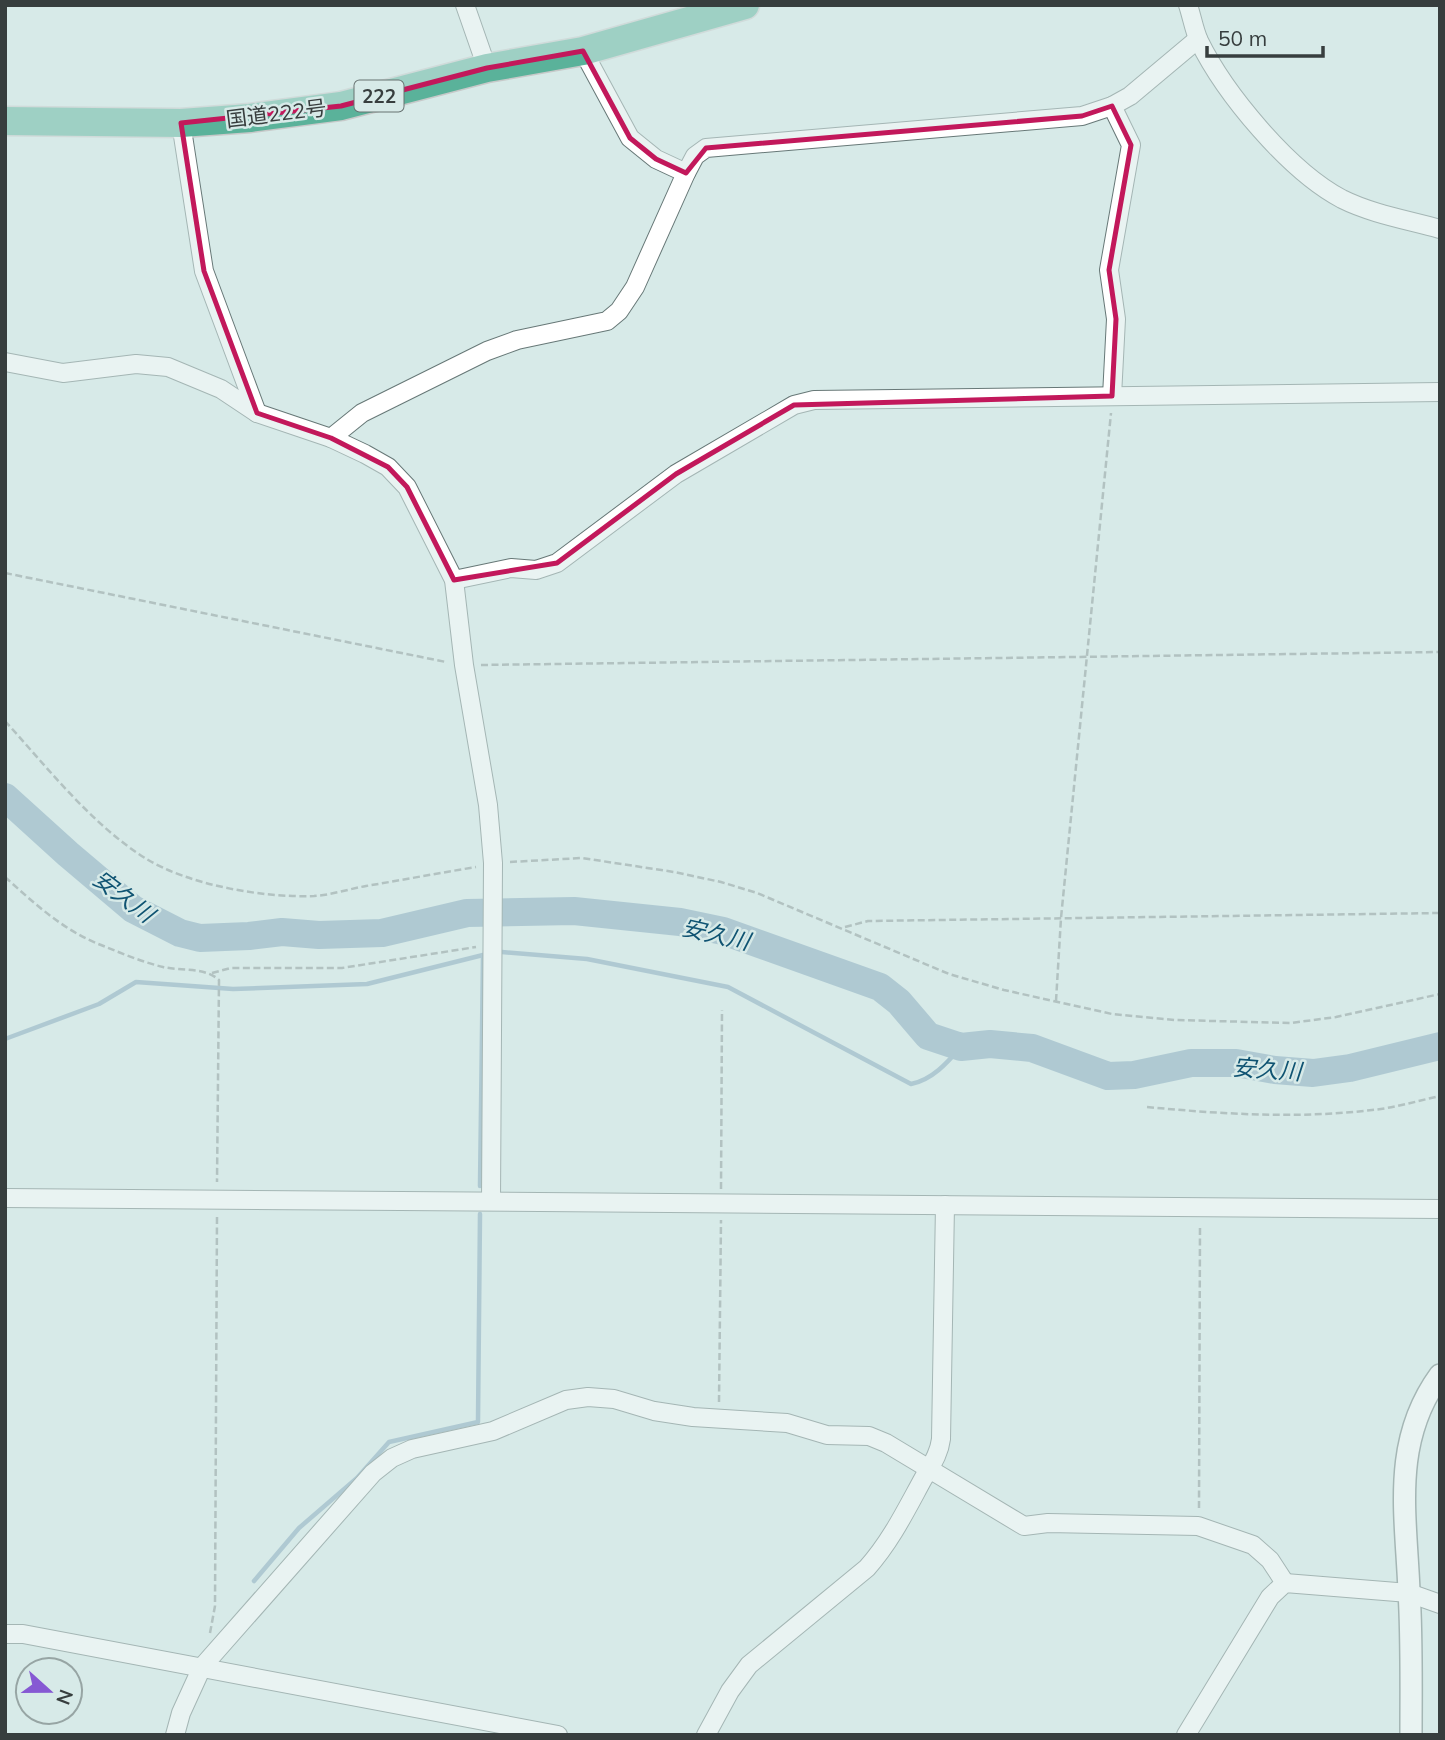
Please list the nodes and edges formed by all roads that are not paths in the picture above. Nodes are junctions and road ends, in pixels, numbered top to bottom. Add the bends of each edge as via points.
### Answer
1 (466, 5) edge
2 (744, 5) edge
3 (1188, 5) edge
4 (1198, 39) junction
5 (583, 51) junction
6 (487, 68) junction
7 (1112, 106) junction
8 (5, 121) edge
9 (181, 123) junction
10 (686, 173) junction
11 (1440, 229) edge
12 (5, 362) edge
13 (1440, 392) edge
14 (1112, 396) junction
15 (257, 413) junction
16 (331, 438) junction
17 (454, 580) junction
18 (5, 1198) edge
19 (491, 1201) junction
20 (945, 1205) junction
21 (1440, 1209) edge
22 (1440, 1375) edge
23 (929, 1468) junction
24 (1285, 1584) junction
25 (1409, 1593) junction
26 (1440, 1604) edge
27 (5, 1633) edge
28 (202, 1667) junction
29 (176, 1735) edge
30 (558, 1735) edge
31 (706, 1735) edge
32 (1186, 1735) edge
33 (1412, 1735) edge

1 - 6 street
2 - 5 highway, 国道222号 / 222
3 - 4 street
4 - 7 street
4 - 11 street via 1223,82 1273,143 1311,177 1342,198
5 - 6 highway, 国道222号 / 222
5 - 10 street via 631,138 656,159
6 - 9 highway, 国道222号 / 222 via 341,106
7 - 10 street via 1082,116 706,148 695,156
7 - 14 street via 1131,145 1109,270 1116,319
8 - 9 highway, 国道222号 / 222
9 - 15 street via 204,271
10 - 16 street via 635,287 607,321 487,351 362,413
12 - 15 street via 63,373 136,364 168,367 221,389
13 - 14 street
14 - 17 street via 814,400 794,405 676,474 557,564
15 - 16 street
16 - 17 street via 388,467 407,486
17 - 19 street via 494,863
18 - 19 street
19 - 20 street
20 - 21 street
20 - 23 street via 942,1439
22 - 25 street via 1417,1417 1405,1457
23 - 24 street via 1024,1526 1199,1526 1253,1545 1270,1560
23 - 28 street via 869,1436 827,1435 774,1421 654,1411 614,1399 566,1400 493,1431 412,1449 392,1458 364,1483
23 - 31 street via 882,1551 749,1665
24 - 25 street
24 - 32 street via 1269,1597
25 - 26 street
25 - 33 street
27 - 28 street
28 - 29 street
28 - 30 street

